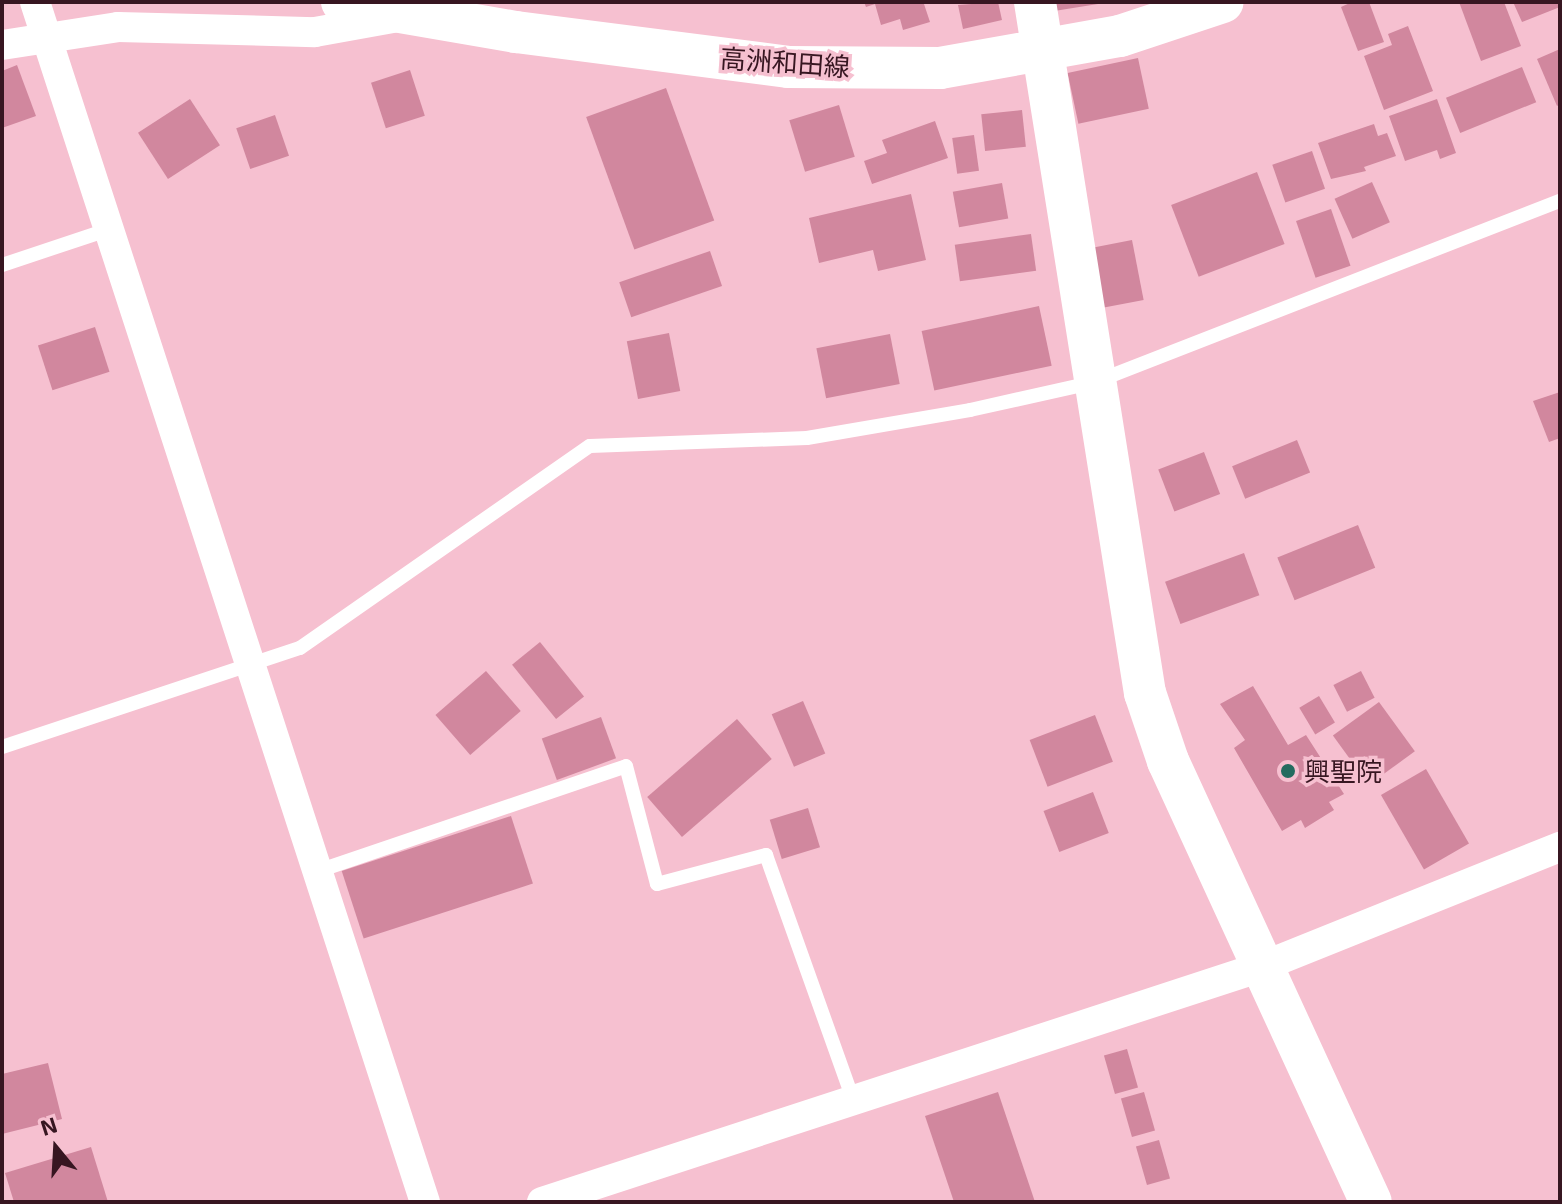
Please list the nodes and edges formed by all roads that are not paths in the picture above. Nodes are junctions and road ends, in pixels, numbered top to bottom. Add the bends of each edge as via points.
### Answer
1 (35, 2) edge
2 (342, 2) edge
3 (1035, 2) edge
4 (1223, 2) edge
5 (411, 15) junction
6 (47, 34) junction
7 (2, 45) edge
8 (1043, 51) junction
9 (1560, 201) edge
10 (110, 229) junction
11 (2, 265) edge
12 (1095, 382) junction
13 (250, 668) junction
14 (2, 747) edge
15 (1560, 847) edge
16 (318, 871) junction
17 (1261, 967) junction
18 (853, 1100) junction
19 (425, 1202) edge
20 (542, 1202) edge
21 (1371, 1202) edge

1 - 6 street
2 - 5 street, 高洲和田線
3 - 8 street
4 - 8 street, 高洲和田線 via 1120,36
5 - 6 street via 315,32 118,27
5 - 8 street, 高洲和田線 via 788,67 940,68
6 - 7 street
6 - 10 street
8 - 12 street
9 - 12 lane
10 - 11 lane
10 - 13 street
12 - 13 lane via 807,438 590,446 300,648
12 - 17 street via 1145,693 1168,761
13 - 14 lane
13 - 16 street
15 - 17 street
16 - 18 lane via 626,766 657,884 766,855
16 - 19 street
17 - 18 street
17 - 21 street
18 - 20 street

